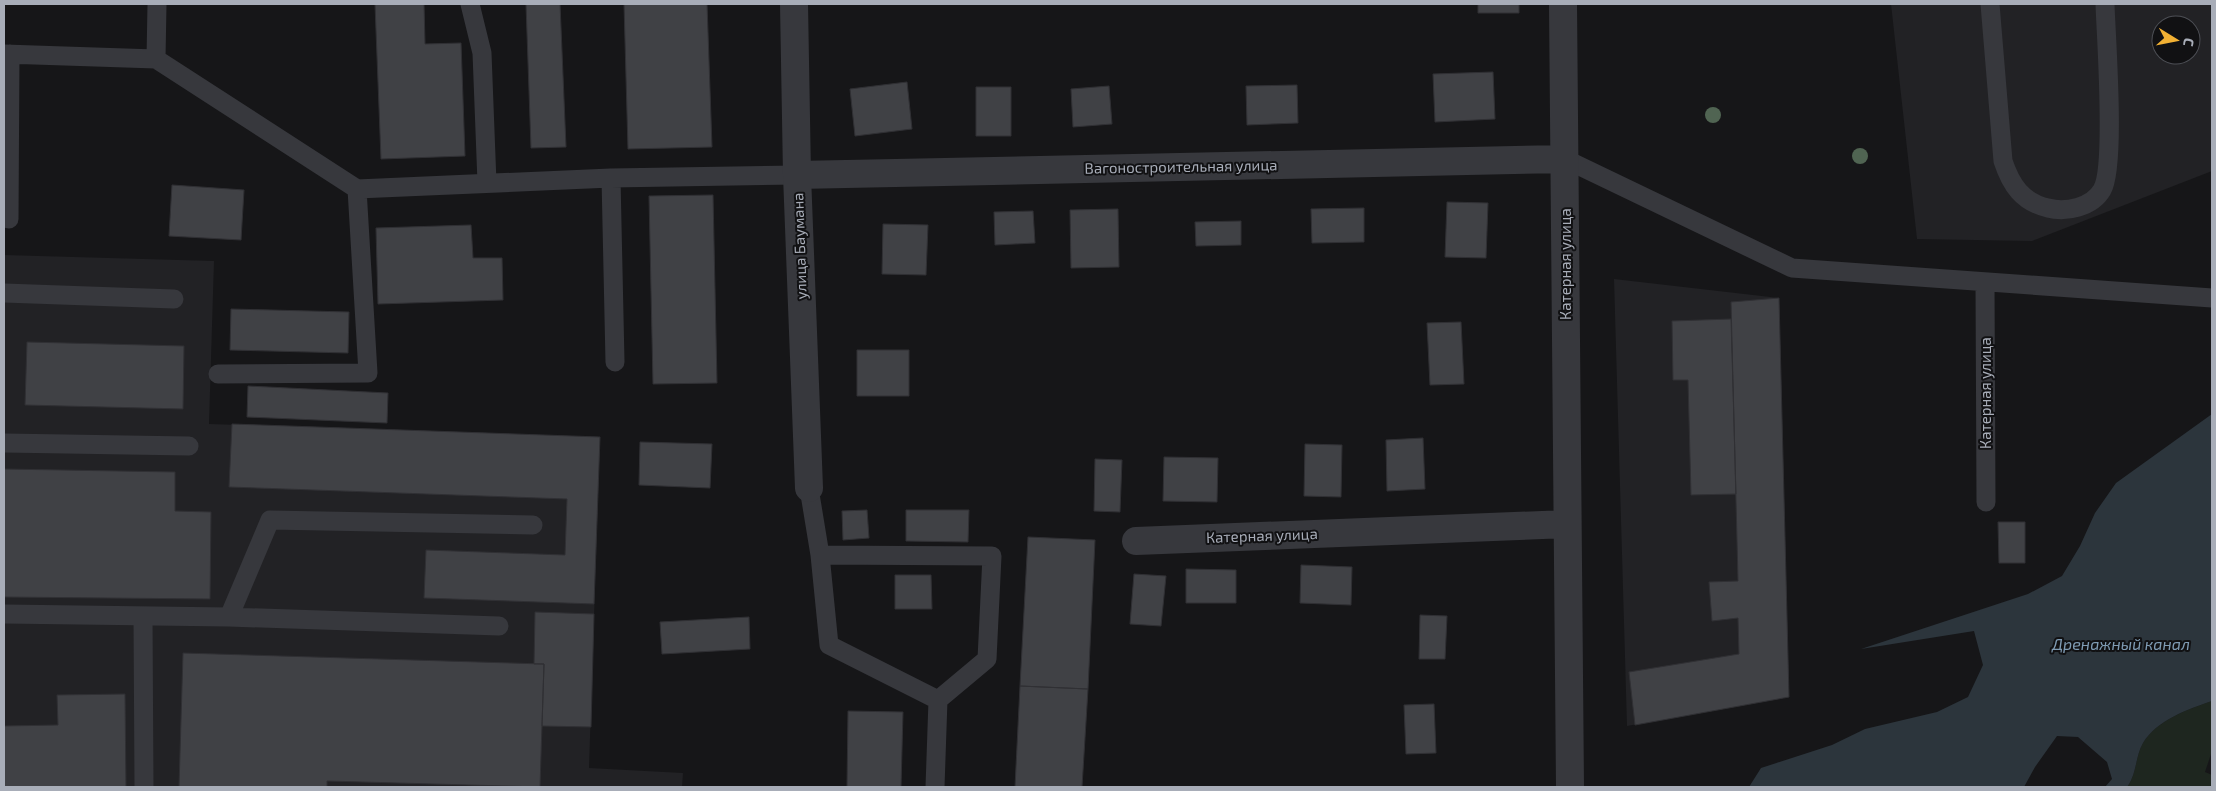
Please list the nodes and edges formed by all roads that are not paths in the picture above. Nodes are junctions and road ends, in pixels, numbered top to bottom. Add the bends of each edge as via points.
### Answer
1 (157, 4) edge
2 (470, 4) edge
3 (794, 4) edge
4 (1563, 4) edge
5 (1990, 4) edge
6 (2105, 4) edge
7 (7, 54) edge
8 (156, 59) junction
9 (1565, 159) junction
10 (797, 175) junction
11 (611, 178) junction
12 (487, 183) junction
13 (357, 189) junction
14 (9, 219) dead end
15 (1986, 283) junction
16 (4, 293) edge
17 (2212, 298) edge
18 (174, 299) dead end
19 (615, 362) dead end
20 (218, 374) dead end
21 (4, 443) edge
22 (189, 446) dead end
23 (809, 488) joint
24 (1986, 502) dead end
25 (1567, 524) junction
26 (533, 525) dead end
27 (1136, 541) dead end
28 (820, 555) junction
29 (4, 614) edge
30 (143, 616) junction
31 (229, 617) junction
32 (499, 626) dead end
33 (938, 700) junction
34 (144, 787) edge
35 (935, 787) edge
36 (1570, 787) edge

1 - 8 lane
2 - 12 lane via 482,53
3 - 10 street, улица Баумана
4 - 9 street, Катерная улица
5 - 6 lane via 2003,161 2009,180 2027,200 2048,208 2070,210 2089,203 2102,190 2109,164
7 - 8 lane
7 - 14 lane
8 - 13 lane
9 - 10 street, Вагоностроительная улица
9 - 15 lane via 1792,268
9 - 25 street, Катерная улица
10 - 11 lane
10 - 23 street, улица Баумана
11 - 12 lane
11 - 19 lane
12 - 13 lane
13 - 20 lane via 368,374
15 - 17 lane
15 - 24 lane, Катерная улица
16 - 18 lane
21 - 22 lane
23 - 28 lane
25 - 27 street, Катерная улица
25 - 36 street, Катерная улица
26 - 31 lane via 270,520
28 - 33 lane via 830,645
28 - 33 lane via 992,556 987,659
29 - 30 lane
30 - 31 lane
30 - 34 lane
31 - 32 lane
33 - 35 lane

